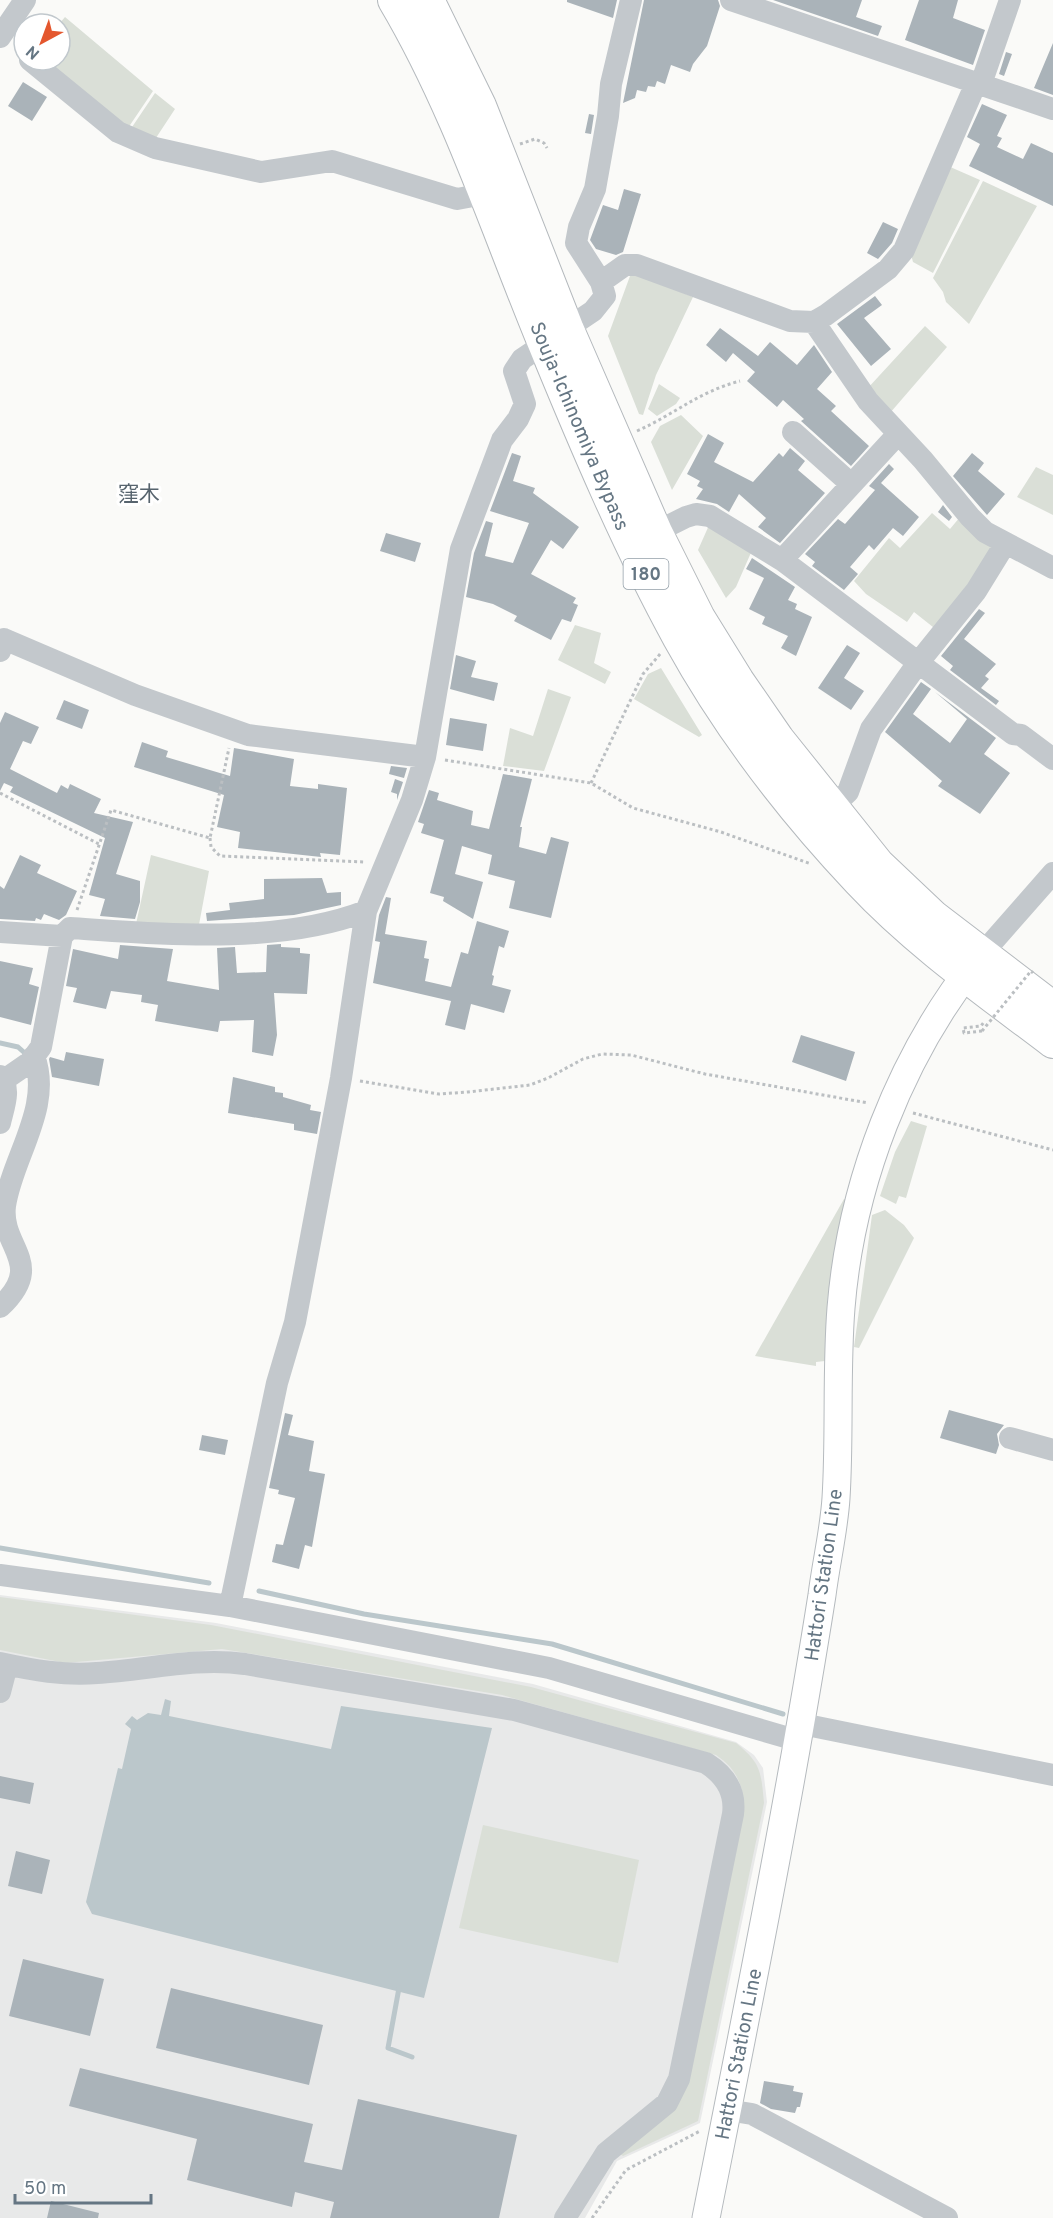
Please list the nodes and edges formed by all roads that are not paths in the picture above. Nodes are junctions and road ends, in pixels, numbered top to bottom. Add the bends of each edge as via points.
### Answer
1 (25, 0) edge
2 (394, 0) edge
3 (428, 0) edge
4 (631, 0) edge
5 (731, 0) edge
6 (1010, 0) edge
7 (1, 36) edge
8 (45, 72) edge
9 (978, 84) junction
10 (1053, 109) edge
11 (484, 194) junction
12 (601, 282) junction
13 (814, 322) junction
14 (556, 337) junction
15 (793, 432) dead end
16 (898, 434) junction
17 (851, 484) junction
18 (656, 532) junction
19 (1005, 544) junction
20 (782, 560) junction
21 (1053, 568) edge
22 (0, 651) edge
23 (918, 663) junction
24 (425, 757) junction
25 (1053, 759) edge
26 (832, 807) junction
27 (1053, 873) edge
28 (366, 911) junction
29 (0, 932) edge
30 (66, 932) junction
31 (973, 965) junction
32 (1053, 1008) edge
33 (1053, 1042) edge
34 (30, 1061) junction
35 (2, 1078) edge
36 (0, 1123) edge
37 (0, 1307) edge
38 (1010, 1438) dead end
39 (1053, 1450) edge
40 (0, 1575) edge
41 (230, 1606) junction
42 (4, 1664) edge
43 (0, 1692) edge
44 (800, 1733) junction
45 (1053, 1775) edge
46 (727, 2110) junction
47 (565, 2218) edge
48 (706, 2218) edge
49 (947, 2218) edge

1 - 7 street
2 - 11 highway, Souja-Ichinomiya Bypass / 180 via 434,76
3 - 14 highway, Souja-Ichinomiya Bypass / 180 via 499,153
4 - 12 street via 611,84 595,189 576,243
5 - 9 street
6 - 9 street
8 - 11 street via 118,132 155,148 261,172 332,162 457,199
9 - 10 street
9 - 13 street via 904,250 874,280
11 - 14 highway, Souja-Ichinomiya Bypass / 180
12 - 13 street via 625,266 637,265 790,321
12 - 14 street via 605,296 593,311
13 - 16 street via 868,401
14 - 18 highway, Souja-Ichinomiya Bypass / 180 via 616,441
14 - 24 street via 522,359 514,371 525,404 502,440 461,549
14 - 31 highway, Souja-Ichinomiya Bypass / 180 via 631,545 681,641 757,758 834,854 878,900
15 - 17 street
16 - 17 street
16 - 19 street via 970,517
17 - 20 street
18 - 20 street via 696,514 710,516
18 - 26 highway, Souja-Ichinomiya Bypass / 180 via 699,618 738,681
19 - 21 street
19 - 23 street via 976,591
20 - 23 street
22 - 24 street via 4,639 85,675 248,735
23 - 25 street
23 - 26 street via 871,729 848,792
24 - 28 street via 412,800
26 - 31 highway, Souja-Ichinomiya Bypass / 180 via 878,864 934,917
27 - 31 street
28 - 30 street via 305,927 215,935
28 - 41 street via 341,1078 295,1322 274,1394
29 - 30 street
30 - 34 street via 41,1047
31 - 32 highway, Souja-Ichinomiya Bypass / 180
31 - 33 highway, Souja-Ichinomiya Bypass / 180
31 - 44 main road, Hattori Station Line via 931,1027 890,1107 862,1193 841,1307 836,1501
34 - 35 street
34 - 37 street via 39,1081 37,1105 4,1209 21,1274 18,1286
35 - 36 street via 6,1092
38 - 39 street
40 - 41 street
41 - 44 street via 549,1668
42 - 43 street
42 - 47 street via 74,1674 218,1660 245,1664 514,1710 699,1761 719,1772 732,1793 733,1814 679,2079 667,2103 606,2153
44 - 45 street
44 - 46 main road, Hattori Station Line
46 - 48 main road, Hattori Station Line
46 - 49 street via 752,2114

